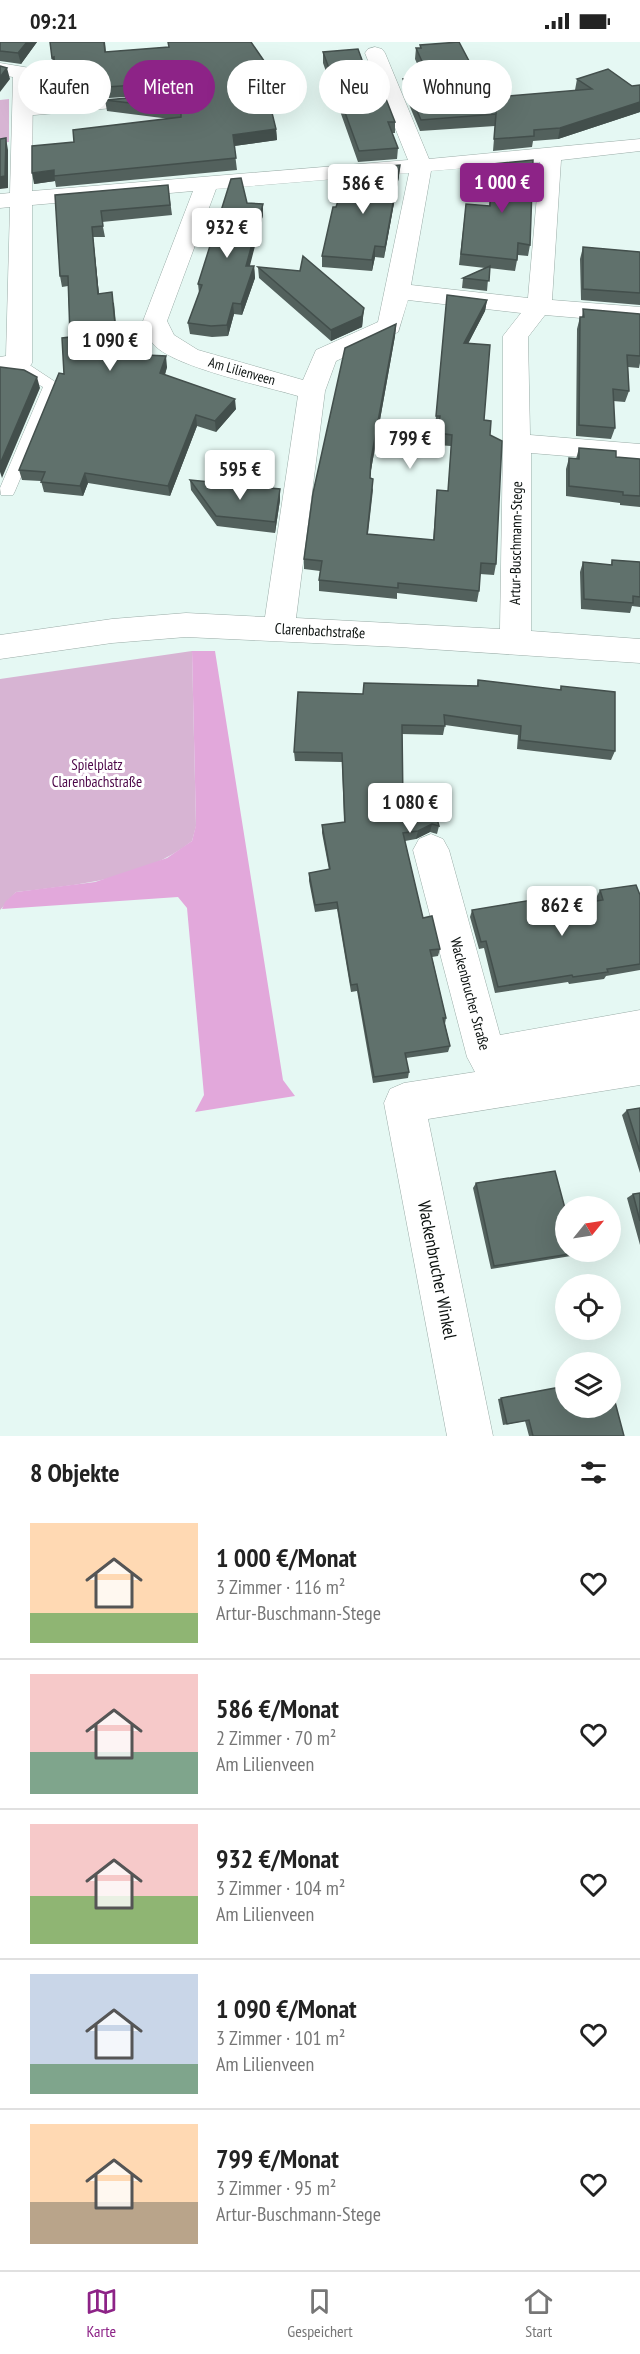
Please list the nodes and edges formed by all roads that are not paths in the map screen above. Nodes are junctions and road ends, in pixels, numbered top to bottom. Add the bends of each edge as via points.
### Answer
1 (375, 53) dead end
2 (0, 69) edge
3 (18, 71) edge
4 (23, 114) edge
5 (640, 145) edge
6 (551, 155) junction
7 (421, 165) junction
8 (207, 183) junction
9 (10, 200) edge
10 (398, 291) junction
11 (539, 307) junction
12 (640, 315) edge
13 (9, 364) edge
14 (312, 391) junction
15 (518, 442) junction
16 (640, 453) edge
17 (7, 490) dead end
18 (279, 629) junction
19 (515, 643) junction
20 (0, 647) edge
21 (640, 651) edge
22 (431, 850) dead end
23 (640, 1029) edge
24 (640, 1065) edge
25 (470, 1436) edge

1 - 7 street
2 - 3 street
4 - 9 street
5 - 6 street
6 - 7 street
6 - 11 street
7 - 8 street
7 - 10 street
8 - 9 street
8 - 14 street, Am Lilienveen via 155,321 164,340 189,356
9 - 13 street
10 - 11 street
10 - 14 street via 389,326 325,356
11 - 12 street
11 - 15 street, Artur-Buschmann-Stege via 515,336
13 - 17 lane via 52,385
14 - 18 street
15 - 16 street
15 - 19 street, Artur-Buschmann-Stege
18 - 19 street, Clarenbachstraße
18 - 20 street, Clarenbachstraße via 186,625
19 - 21 street, Clarenbachstraße
22 - 23 street, Wackenbrucher Straße via 487,1057
24 - 25 street, Wackenbrucher Winkel via 404,1103

